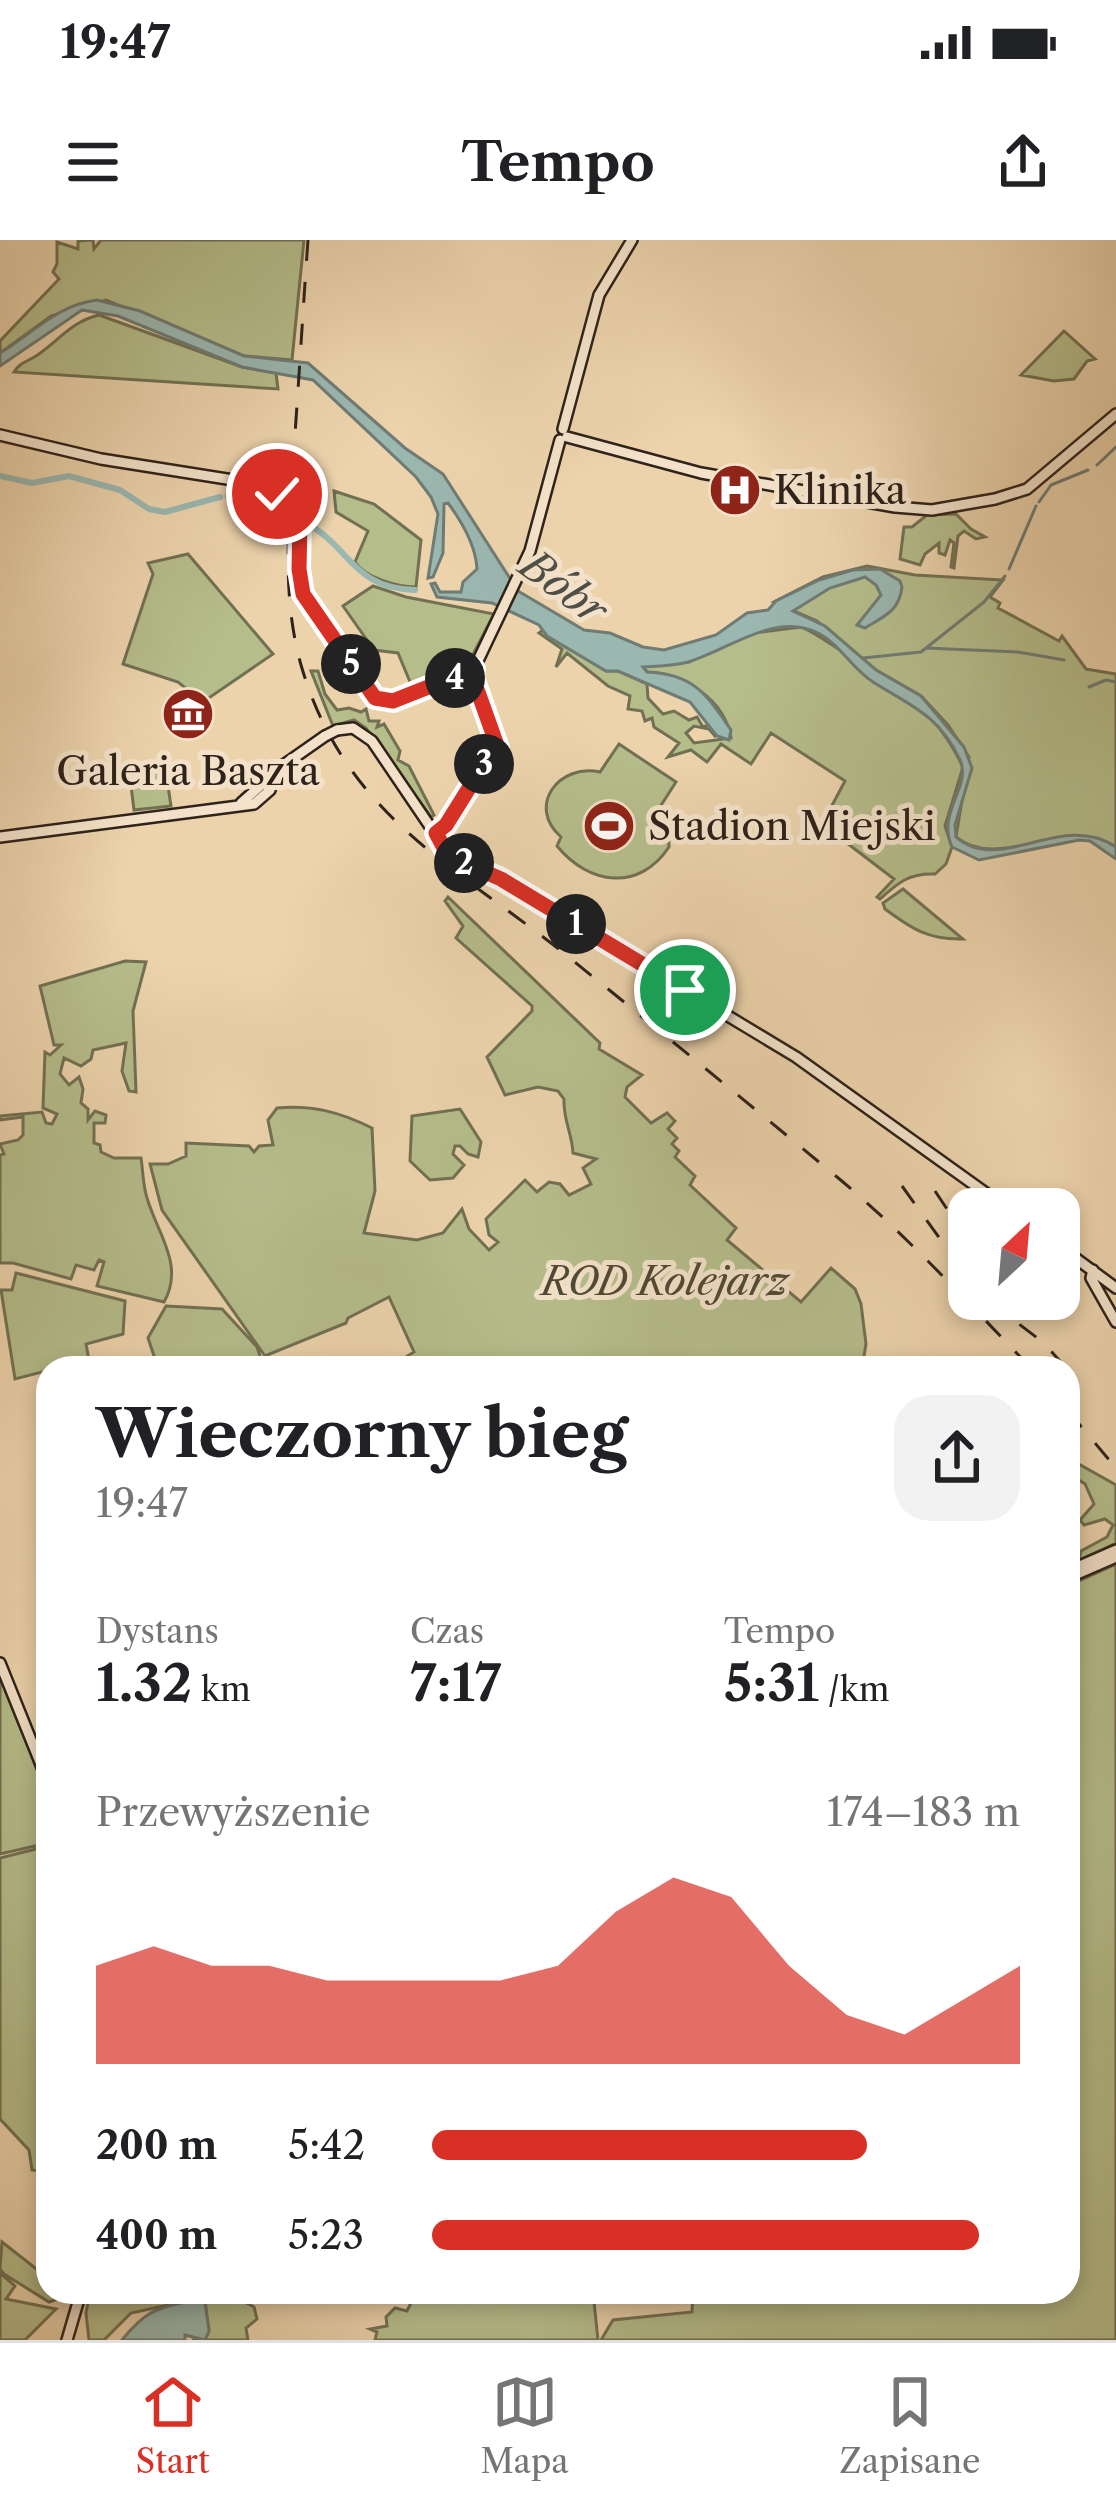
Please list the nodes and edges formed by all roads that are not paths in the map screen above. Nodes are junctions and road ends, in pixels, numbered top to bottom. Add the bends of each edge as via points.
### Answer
1 (632, 240) edge
2 (1116, 414) edge
3 (0, 435) edge
4 (564, 435) junction
5 (474, 669) junction
6 (271, 780) junction
7 (230, 807) junction
8 (436, 833) junction
9 (0, 837) edge
10 (979, 1188) edge
11 (1080, 1261) edge
12 (1093, 1270) junction
13 (1116, 1290) edge
14 (1106, 1306) junction
15 (1116, 1322) edge
16 (1116, 1553) edge
17 (1080, 1569) edge
18 (0, 1663) edge
19 (36, 1752) edge
20 (78, 2304) edge
21 (67, 2340) edge

1 - 4 street via 599,296
2 - 4 street via 1027,489 932,510 691,470
3 - 5 street via 260,483 277,494 279,516 300,521 303,594 373,695 384,702
4 - 5 street via 519,578
5 - 8 street via 493,747
6 - 7 street
6 - 7 street via 254,804
6 - 8 street, bridge via 325,736 353,728 372,741
7 - 9 street
8 - 10 street via 454,858 782,1048
11 - 12 street
12 - 13 street
12 - 14 street
13 - 14 street
14 - 15 street
16 - 17 street
18 - 19 street
20 - 21 street

